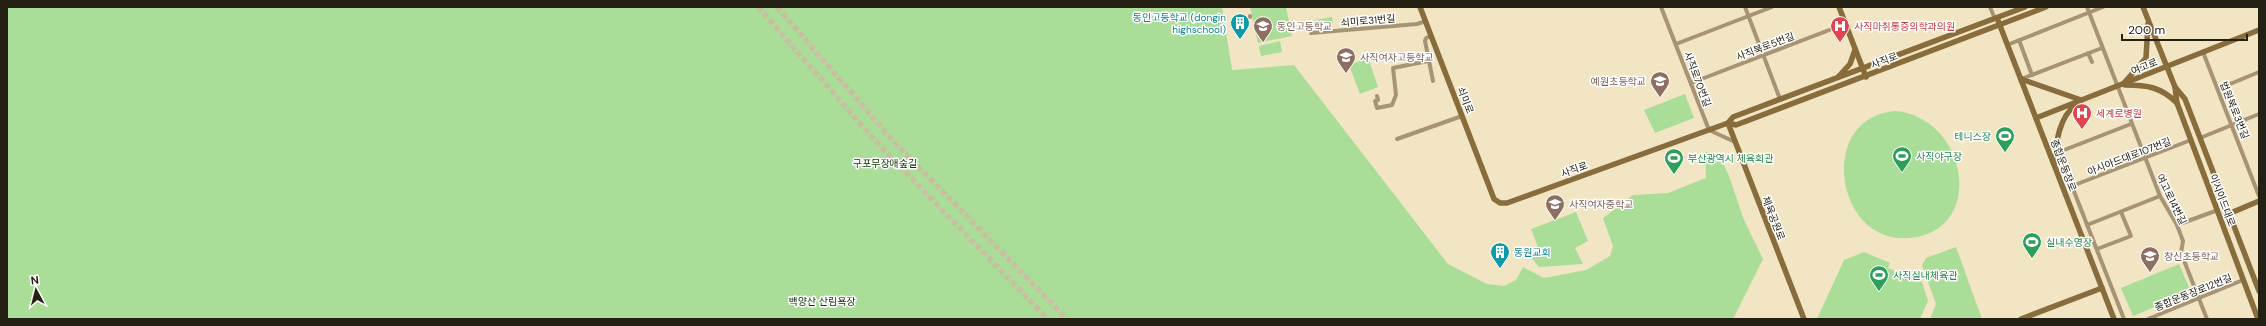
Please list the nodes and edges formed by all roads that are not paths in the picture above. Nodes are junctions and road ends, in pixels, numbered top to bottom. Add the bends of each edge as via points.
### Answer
1 (1420, 7) edge
2 (1661, 7) edge
3 (1745, 7) edge
4 (1772, 7) edge
5 (1839, 7) edge
6 (1990, 7) edge
7 (2025, 7) edge
8 (2046, 7) edge
9 (2087, 7) edge
10 (2103, 7) edge
11 (2143, 7) edge
12 (2090, 12) junction
13 (1748, 16) junction
14 (2147, 16) junction
15 (1996, 18) junction
16 (1426, 21) junction
17 (1845, 24) junction
18 (2000, 25) junction
19 (2259, 30) edge
20 (1311, 33) dead end
21 (1432, 36) junction
22 (2019, 40) junction
23 (1676, 44) junction
24 (2007, 45) junction
25 (2102, 48) junction
26 (1855, 50) junction
27 (2203, 52) junction
28 (2088, 53) junction
29 (1763, 55) junction
30 (1428, 61) junction
31 (2092, 62) dead end
32 (2167, 67) junction
33 (1862, 68) junction
34 (2259, 72) edge
35 (2032, 75) junction
36 (1866, 76) junction
37 (1834, 79) junction
38 (2021, 79) junction
39 (1433, 81) dead end
40 (1691, 83) junction
41 (2120, 86) junction
42 (2175, 87) junction
43 (2218, 89) junction
44 (1377, 96) dead end
45 (1780, 99) junction
46 (2081, 100) junction
47 (2177, 103) junction
48 (2259, 114) edge
49 (1462, 116) junction
50 (2036, 118) junction
51 (1728, 123) junction
52 (2131, 124) junction
53 (2233, 125) junction
54 (1709, 130) junction
55 (2200, 138) junction
56 (1398, 139) dead end
57 (2191, 140) junction
58 (1735, 142) junction
59 (2056, 144) junction
60 (2059, 152) junction
61 (2145, 158) junction
62 (2055, 165) junction
63 (2072, 186) junction
64 (2160, 196) junction
65 (2259, 196) edge
66 (1494, 199) joint
67 (2259, 201) edge
68 (2218, 210) junction
69 (2121, 212) junction
70 (2228, 214) junction
71 (2221, 217) junction
72 (2087, 225) junction
73 (2177, 225) junction
74 (2097, 249) junction
75 (2243, 280) junction
76 (2102, 288) junction
77 (2259, 291) edge
78 (2198, 298) junction
79 (2256, 318) edge
80 (1804, 319) edge
81 (2021, 319) edge
82 (2114, 319) edge
83 (2124, 319) edge
84 (2148, 319) edge
85 (2207, 319) edge

1 - 16 main road, 쇠미로
2 - 23 street, 사직로70번길
3 - 13 street
4 - 13 street
5 - 17 main road
6 - 15 street
7 - 15 main road, 사직로
8 - 18 main road, 사직로
9 - 12 street, 여고로14번길
10 - 12 street
11 - 14 main road, 아시아드대로
12 - 22 street
12 - 25 street, 여고로14번길
13 - 23 street
13 - 29 street
14 - 32 main road, 아시아드대로
14 - 41 main road via 2146,58
15 - 18 main road, 종합운동장로
15 - 33 main road, 사직로
16 - 20 street, 쇠미로31번길 via 1417,24
16 - 21 main road, 쇠미로
17 - 26 main road
17 - 29 street, 사직북로5번길
18 - 24 main road, 종합운동장로
18 - 36 main road, 사직로
19 - 27 main road, 여고로
21 - 30 street via 1425,41
21 - 49 main road, 쇠미로
22 - 24 street
22 - 35 street
23 - 40 street, 사직로70번길
24 - 38 main road, 종합운동장로
25 - 28 street
25 - 41 street, 여고로14번길
26 - 33 main road
26 - 37 main road via 1853,60
27 - 32 main road, 여고로
27 - 43 street, 법원북로3번길
28 - 31 street
28 - 35 street
29 - 40 street, 사직북로5번길
29 - 45 street
30 - 39 street
30 - 44 street via 1393,68 1395,100 1388,107 1377,108
32 - 41 main road, 여고로
32 - 42 main road, 아시아드대로
33 - 36 main road
33 - 37 main road, 사직로
34 - 43 street
35 - 38 street
36 - 51 main road, 사직로 via 1736,125
37 - 45 main road, 사직로
38 - 46 main road
38 - 50 main road, 종합운동장로
40 - 54 street, 사직로70번길
41 - 46 main road, 여고로
41 - 47 main road via 2154,87
41 - 52 street, 여고로14번길
42 - 47 main road, 아시아드대로
42 - 55 main road, 아시아드대로 via 2185,99
43 - 53 street, 법원북로3번길
45 - 51 main road, 사직로 via 1733,117
46 - 50 main road, 여고로
46 - 59 main road via 2071,108 2062,124
47 - 57 main road, 아시아드대로
48 - 53 street
49 - 56 street
49 - 66 main road, 쇠미로
50 - 62 main road, 종합운동장로
51 - 54 main road, 사직로
51 - 58 main road, 체육공원로
52 - 60 street
52 - 61 street, 여고로14번길
53 - 55 street
53 - 65 street, 법원북로3번길
54 - 58 street
54 - 66 main road, 사직로 via 1507,203 1500,203
55 - 70 main road, 아시아드대로
57 - 61 street, 아시아드대로107번길
57 - 68 main road, 아시아드대로
58 - 80 main road, 체육공원로
59 - 60 street, 종합운동장로
59 - 62 main road
60 - 63 street, 종합운동장로
61 - 63 street, 아시아드대로107번길
61 - 64 street, 여고로14번길
62 - 76 main road, 종합운동장로
63 - 72 street, 종합운동장로
64 - 69 street
64 - 73 street, 여고로14번길
67 - 70 main road
68 - 71 main road, 아시아드대로
68 - 73 street
69 - 72 street
69 - 74 street via 2131,236
70 - 71 main road
70 - 77 main road, 아시아드대로
71 - 75 main road, 아시아드대로
72 - 74 street, 종합운동장로
73 - 78 street, 여고로14번길 via 2183,241 2182,253
74 - 83 street, 종합운동장로
75 - 78 street, 종합운동장로12번길
75 - 79 main road, 아시아드대로
76 - 81 main road
76 - 82 main road, 종합운동장로
78 - 84 street, 종합운동장로12번길
78 - 85 street, 여고로14번길

